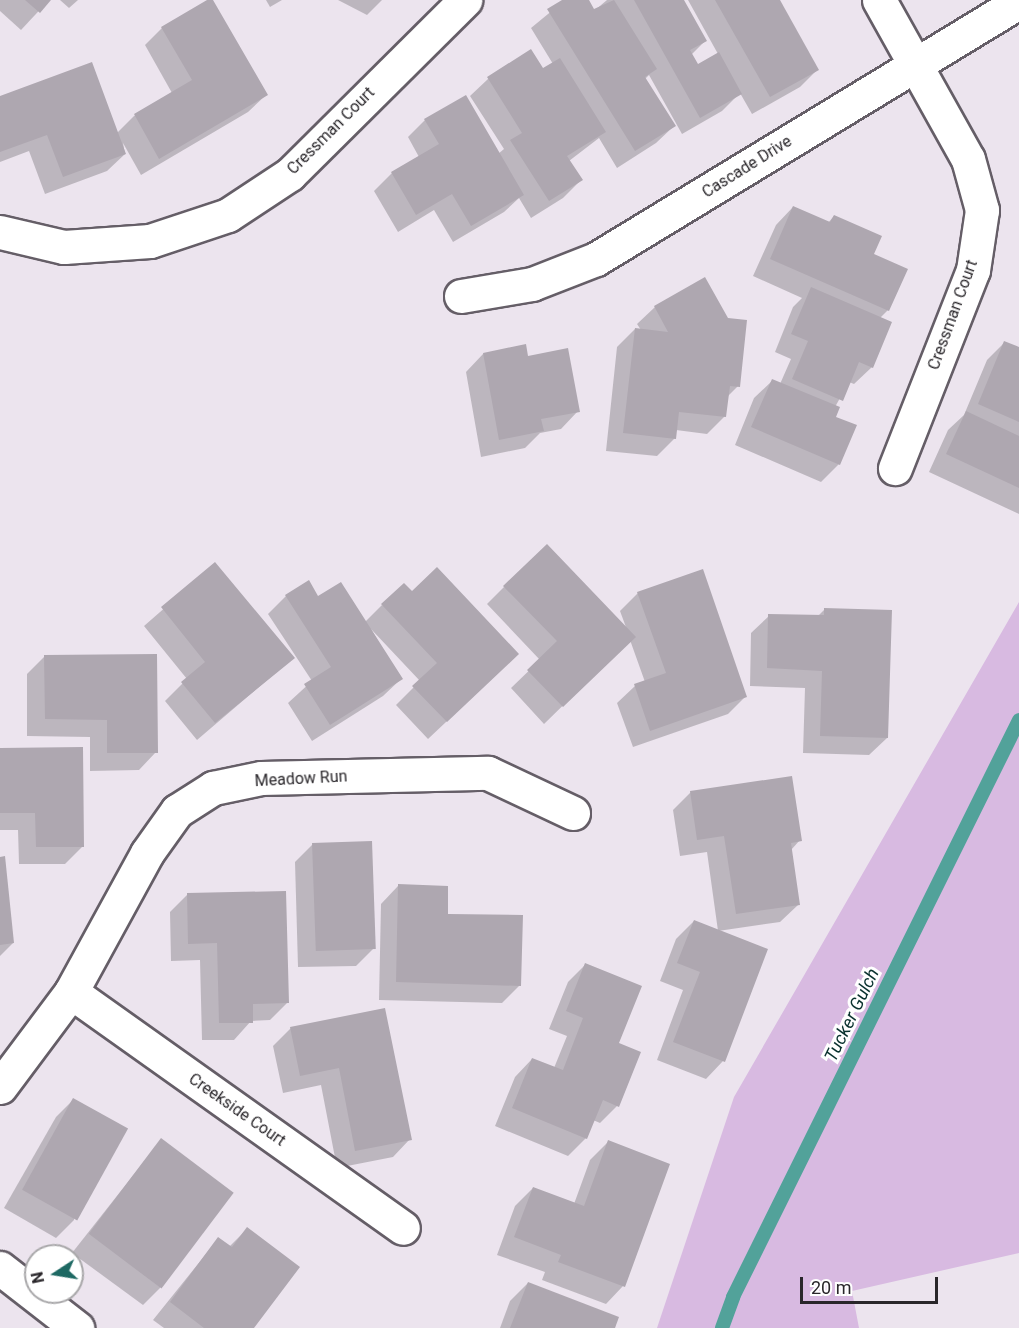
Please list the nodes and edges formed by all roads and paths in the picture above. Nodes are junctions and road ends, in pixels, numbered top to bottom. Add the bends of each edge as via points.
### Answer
1 (465, 0) edge
2 (879, 0) edge
3 (1019, 2) edge
4 (914, 64) junction
5 (0, 232) edge
6 (460, 296) dead end
7 (895, 468) dead end
8 (573, 813) dead end
9 (71, 992) junction
10 (0, 1087) edge
11 (403, 1228) dead end
12 (0, 1268) edge
13 (77, 1328) edge

1 - 5 street, Cressman Court via 290,174 228,216 150,241 63,247
2 - 4 street, Cressman Court
3 - 4 street, Cascade Drive
4 - 6 street, Cascade Drive via 596,259 532,284
4 - 7 street, Cressman Court via 968,159 982,210 973,270
8 - 9 street, Meadow Run via 488,773 261,778 213,788 177,811 147,854
9 - 10 street, Meadow Run
9 - 11 street, Creekside Court
12 - 13 street

